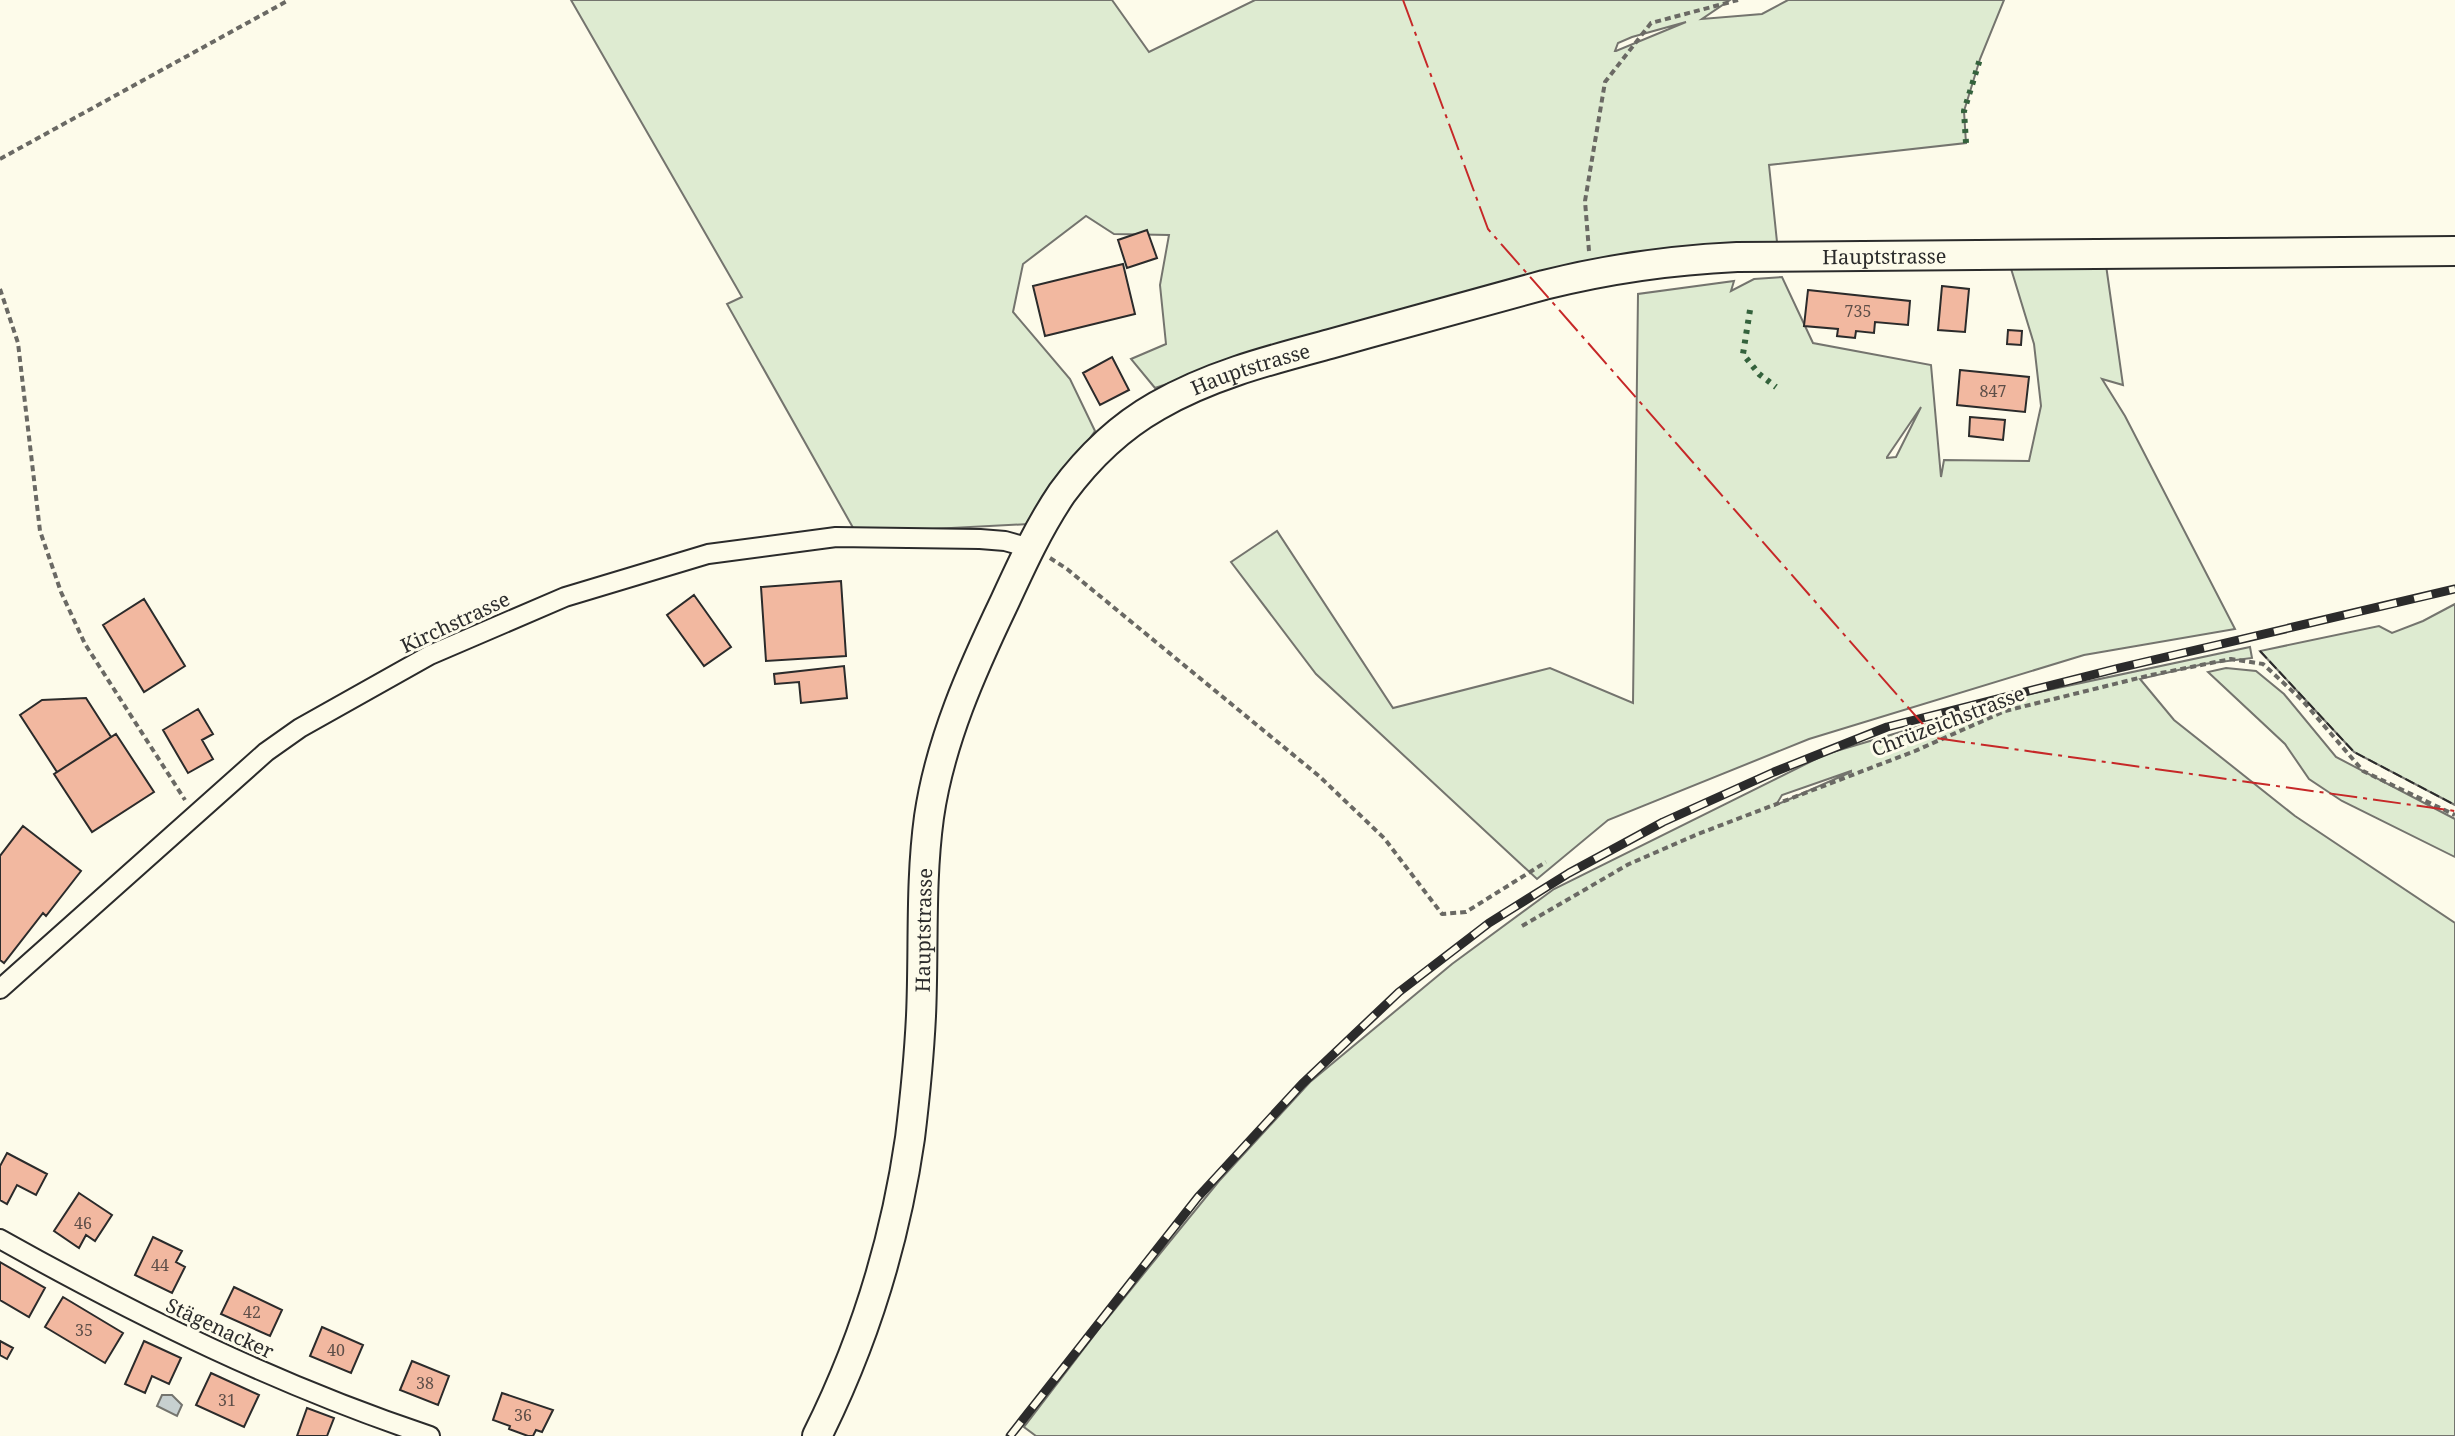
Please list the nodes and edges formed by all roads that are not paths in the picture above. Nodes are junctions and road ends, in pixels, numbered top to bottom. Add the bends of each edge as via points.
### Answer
1 (2455, 251) edge
2 (1030, 548) junction
3 (0, 989) edge
4 (0, 1239) edge
5 (430, 1436) edge
6 (817, 1436) edge

1 - 2 main road, Hauptstrasse via 1737,257 1593,273 1246,367 1181,393 1131,424 1084,466
2 - 3 street, Kirchstrasse via 980,539 836,537 708,554 565,597 430,655 300,728 266,752
2 - 6 main road, Hauptstrasse via 966,687 937,775 925,858 916,1091 900,1195 873,1302
4 - 5 street, Stägenacker via 112,1302 221,1354

